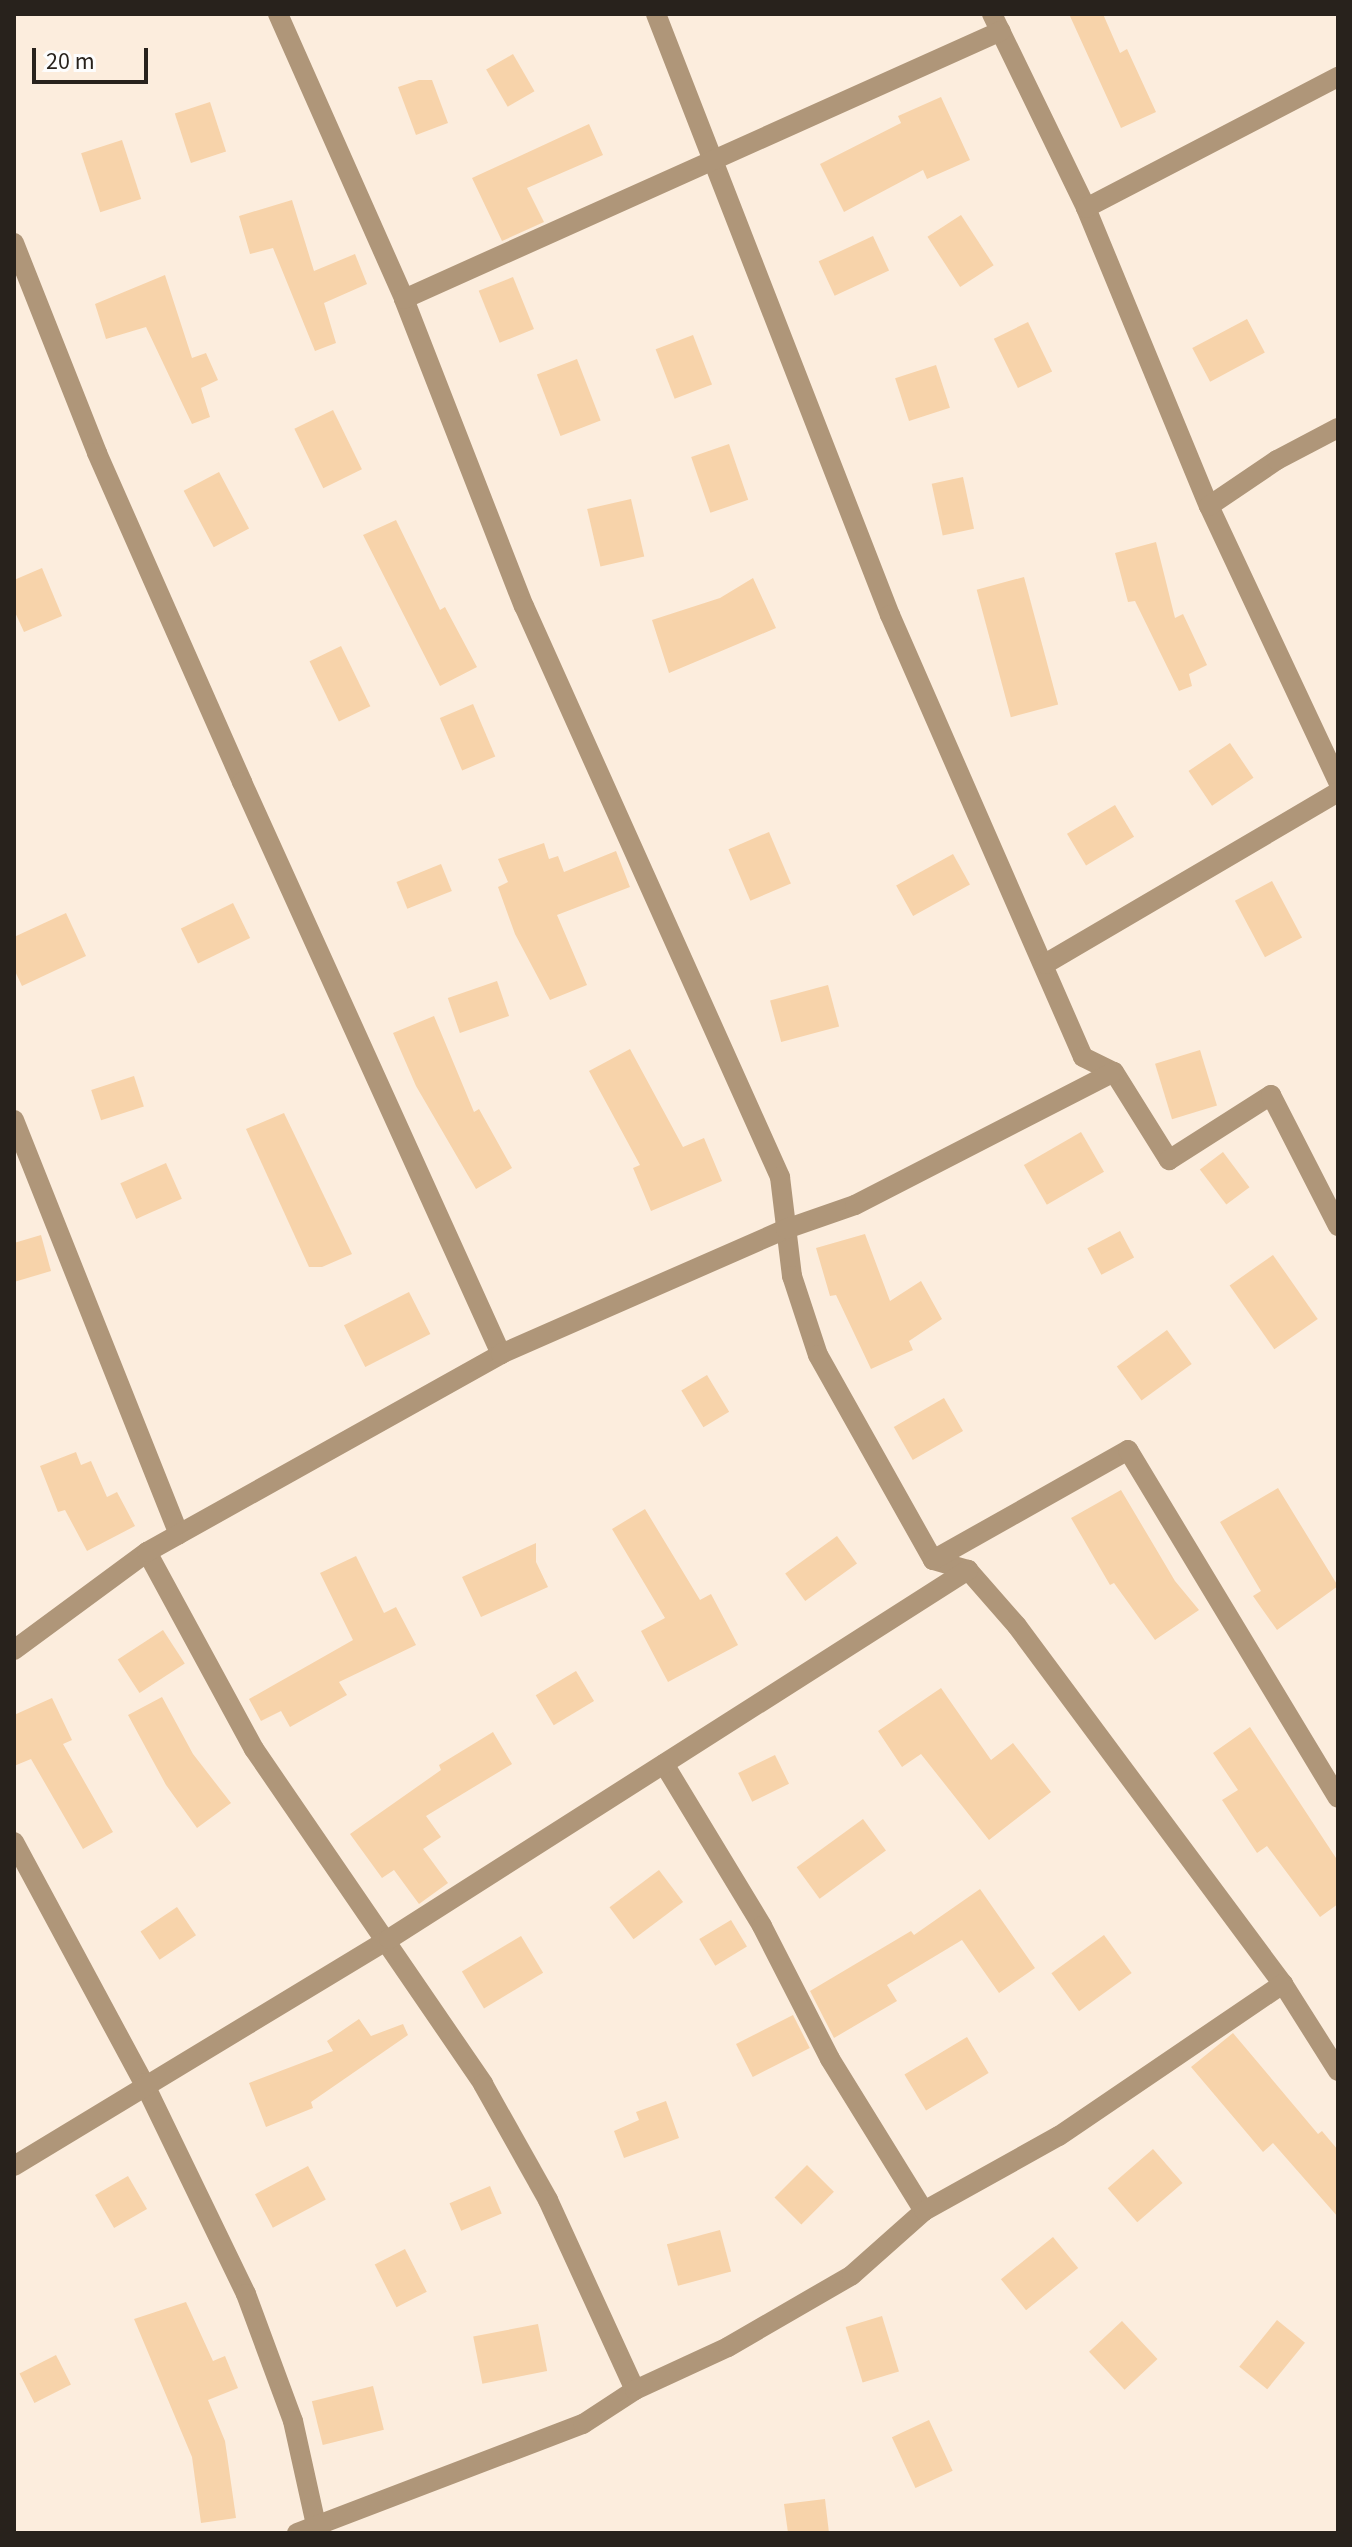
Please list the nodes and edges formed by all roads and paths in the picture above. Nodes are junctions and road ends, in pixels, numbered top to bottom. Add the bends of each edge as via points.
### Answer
1 (278, 14) edge
2 (656, 14) edge
3 (996, 22) edge
4 (1338, 77) edge
5 (710, 159) junction
6 (1086, 208) junction
7 (14, 243) edge
8 (404, 299) junction
9 (1338, 428) edge
10 (1209, 506) junction
11 (1338, 782) edge
12 (1338, 792) edge
13 (1045, 964) junction
14 (1114, 1072) junction
15 (14, 1120) edge
16 (1338, 1226) edge
17 (786, 1229) junction
18 (501, 1354) junction
19 (179, 1534) junction
20 (147, 1552) junction
21 (933, 1560) junction
22 (968, 1570) junction
23 (14, 1650) edge
24 (664, 1764) junction
25 (1338, 1798) edge
26 (14, 1842) edge
27 (389, 1939) junction
28 (1283, 1984) junction
29 (1338, 2071) edge
30 (144, 2083) junction
31 (14, 2166) edge
32 (924, 2211) junction
33 (635, 2390) junction
34 (306, 2529) edge

1 - 8 street
2 - 5 street
3 - 5 street
3 - 6 street
4 - 6 street
5 - 8 street
5 - 13 street via 890,615
6 - 10 street
7 - 18 street via 154,582
8 - 17 street via 524,606 780,1177
9 - 10 street via 1277,460
10 - 11 street
12 - 13 street
13 - 14 street via 1083,1057
14 - 16 street via 1169,1160 1271,1095
14 - 17 street via 855,1205
15 - 19 street
17 - 18 street
17 - 21 street via 792,1276 818,1355
18 - 19 street
19 - 20 street
20 - 23 street
20 - 27 street via 254,1749
21 - 22 street
21 - 25 street via 1128,1450
22 - 24 street
22 - 28 street via 1017,1626
24 - 27 street
24 - 32 street via 762,1926 830,2059
26 - 30 street
27 - 30 street
27 - 33 street via 483,2084 548,2200
28 - 29 street
28 - 32 street via 1059,2136
30 - 31 street
30 - 34 street via 246,2294 293,2421
32 - 33 street via 852,2275 728,2347
33 - 34 street via 583,2424

